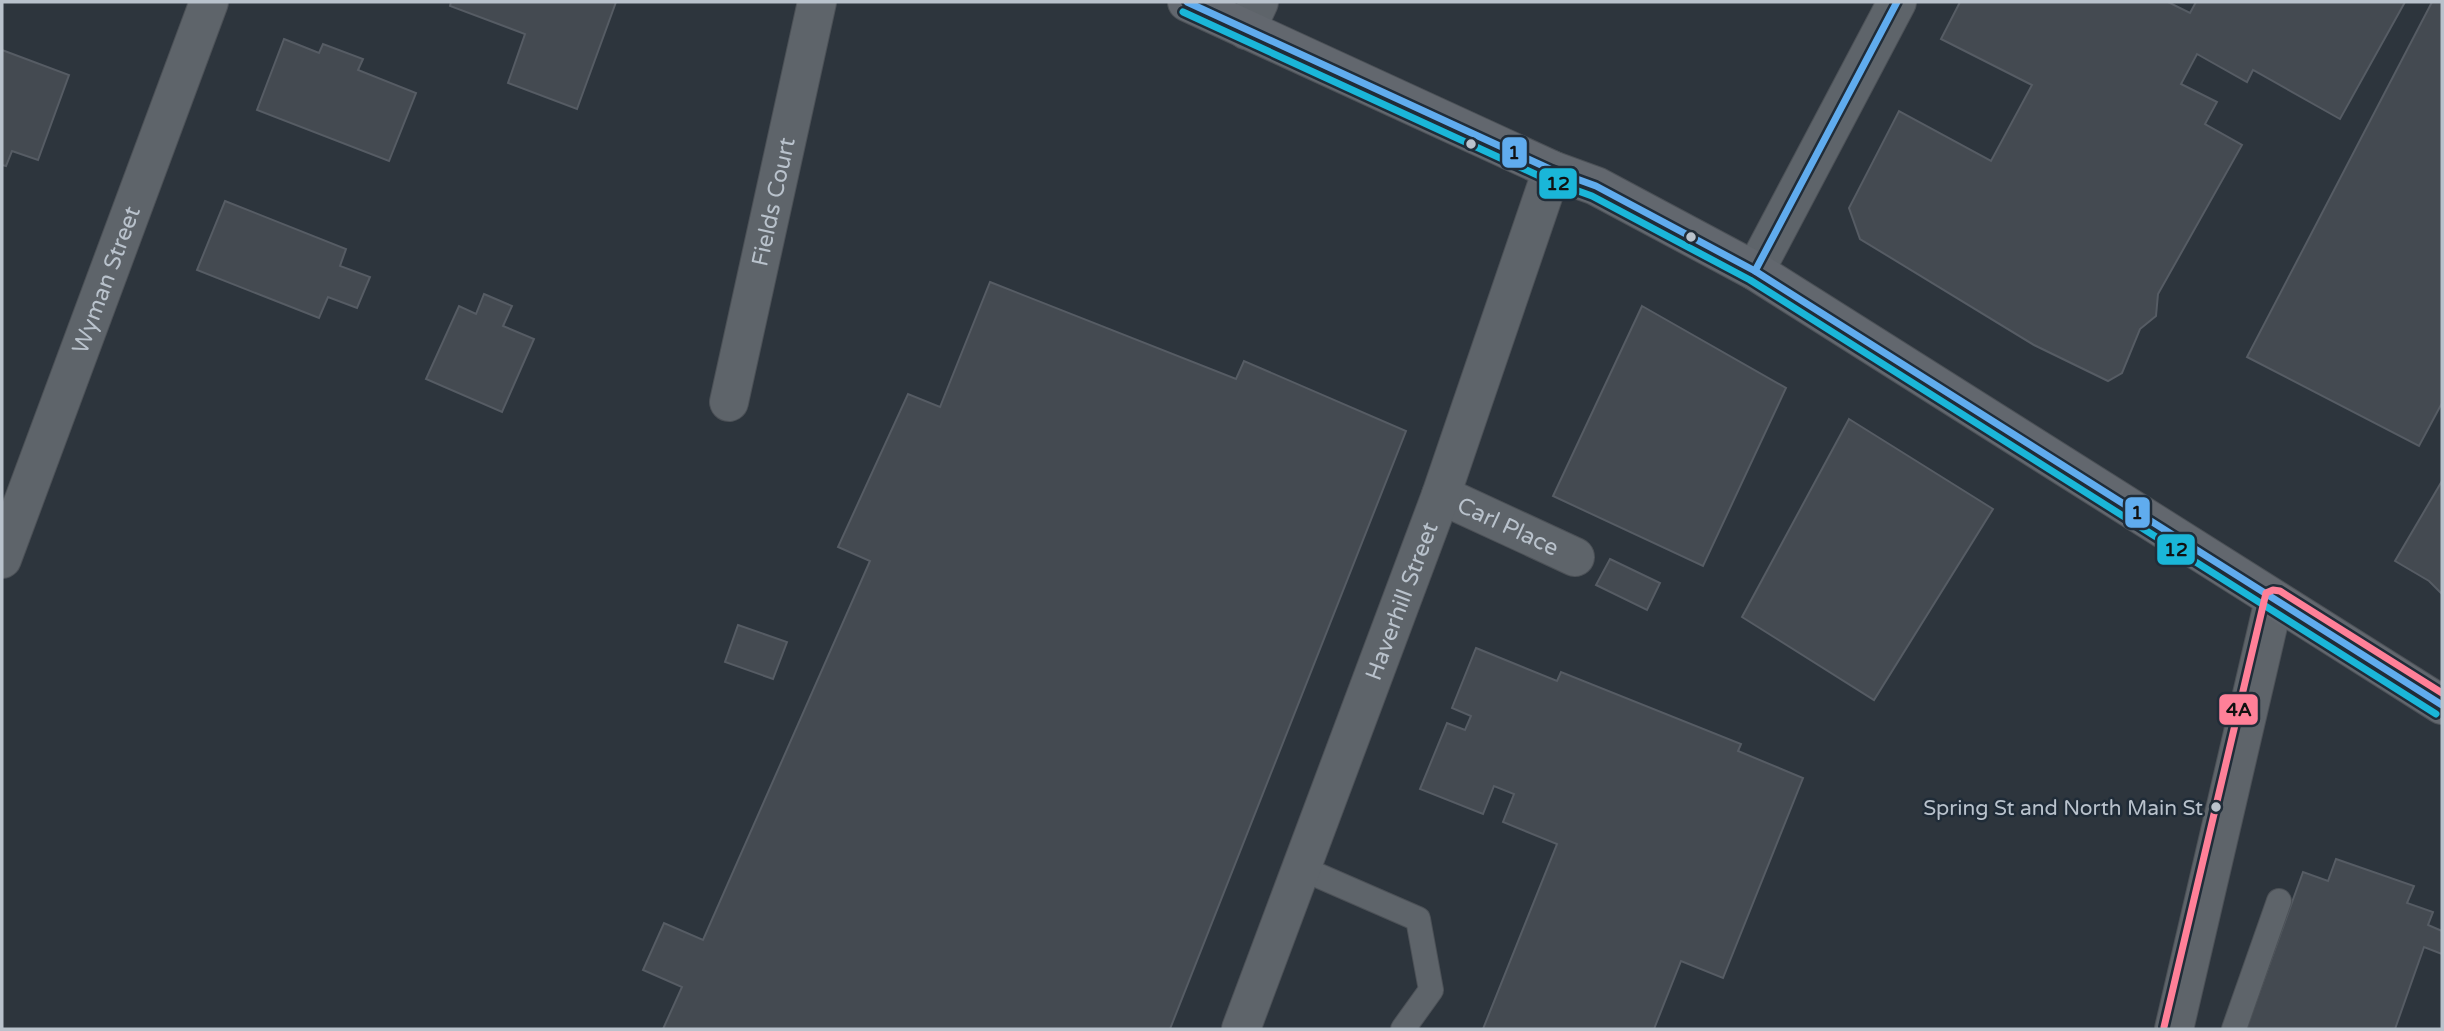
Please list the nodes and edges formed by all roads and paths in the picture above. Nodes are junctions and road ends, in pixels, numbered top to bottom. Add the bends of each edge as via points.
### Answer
1 (209, 2) edge
2 (817, 2) edge
3 (1187, 2) edge
4 (1897, 2) edge
5 (1253, 16) edge
6 (1552, 170) junction
7 (1755, 271) junction
8 (729, 402) dead end
9 (1441, 495) junction
10 (1575, 557) dead end
11 (2, 559) edge
12 (2274, 600) junction
13 (2442, 705) edge
14 (1301, 868) junction
15 (2279, 901) dead end
16 (1241, 1029) edge
17 (1403, 1029) edge
18 (2175, 1029) edge
19 (2234, 1029) edge

1 - 11 street, Wyman Street
2 - 8 street, Fields Court
3 - 5 main road
4 - 7 street
5 - 6 main road
6 - 7 main road via 1596,186
6 - 9 street, Haverhill Street
7 - 12 main road
9 - 10 street, Carl Place
9 - 14 street, Haverhill Street
12 - 13 main road
12 - 18 street
14 - 16 street, Haverhill Street
14 - 17 lane via 1419,919 1431,990
15 - 19 lane

